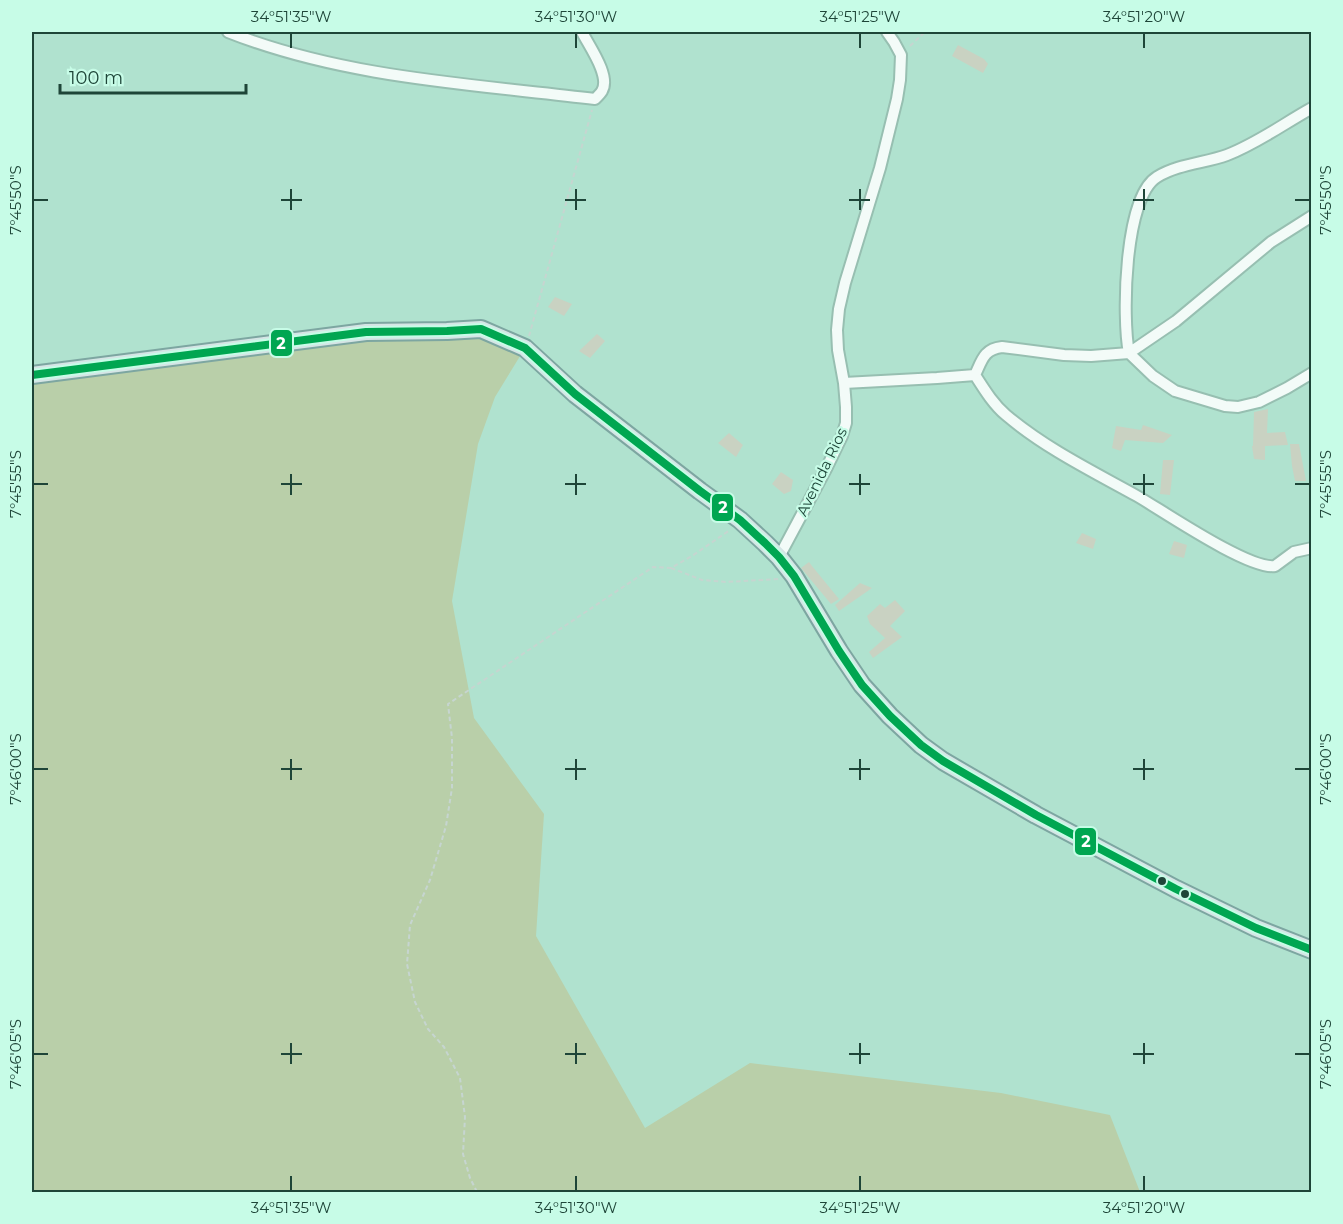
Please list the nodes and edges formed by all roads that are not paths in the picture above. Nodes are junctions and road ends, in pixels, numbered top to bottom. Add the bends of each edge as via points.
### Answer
1 (228, 32) edge
2 (582, 32) edge
3 (887, 32) edge
4 (1310, 108) edge
5 (1311, 216) edge
6 (1129, 353) junction
7 (1311, 373) edge
8 (32, 375) edge
9 (975, 375) junction
10 (844, 383) junction
11 (1311, 548) edge
12 (779, 557) junction
13 (1311, 950) edge

1 - 2 street via 370,71 595,99 602,92 603,72
3 - 10 street, Avenida Rios via 901,55 900,80 880,168 839,309 838,350
4 - 6 street via 1238,150 1157,177 1143,192 1131,235 1125,301
5 - 6 street via 1271,242 1176,321
6 - 7 street via 1175,390 1225,406 1258,402
6 - 9 street via 1091,356 993,348 986,353
8 - 12 main road via 343,333 480,329 525,348 575,394 740,520
9 - 10 street
9 - 11 street via 1004,413 1026,430 1233,552 1275,566 1294,552
10 - 12 street, Avenida Rios via 846,423 842,436
12 - 13 main road via 862,685 921,745 1036,815 1176,889

